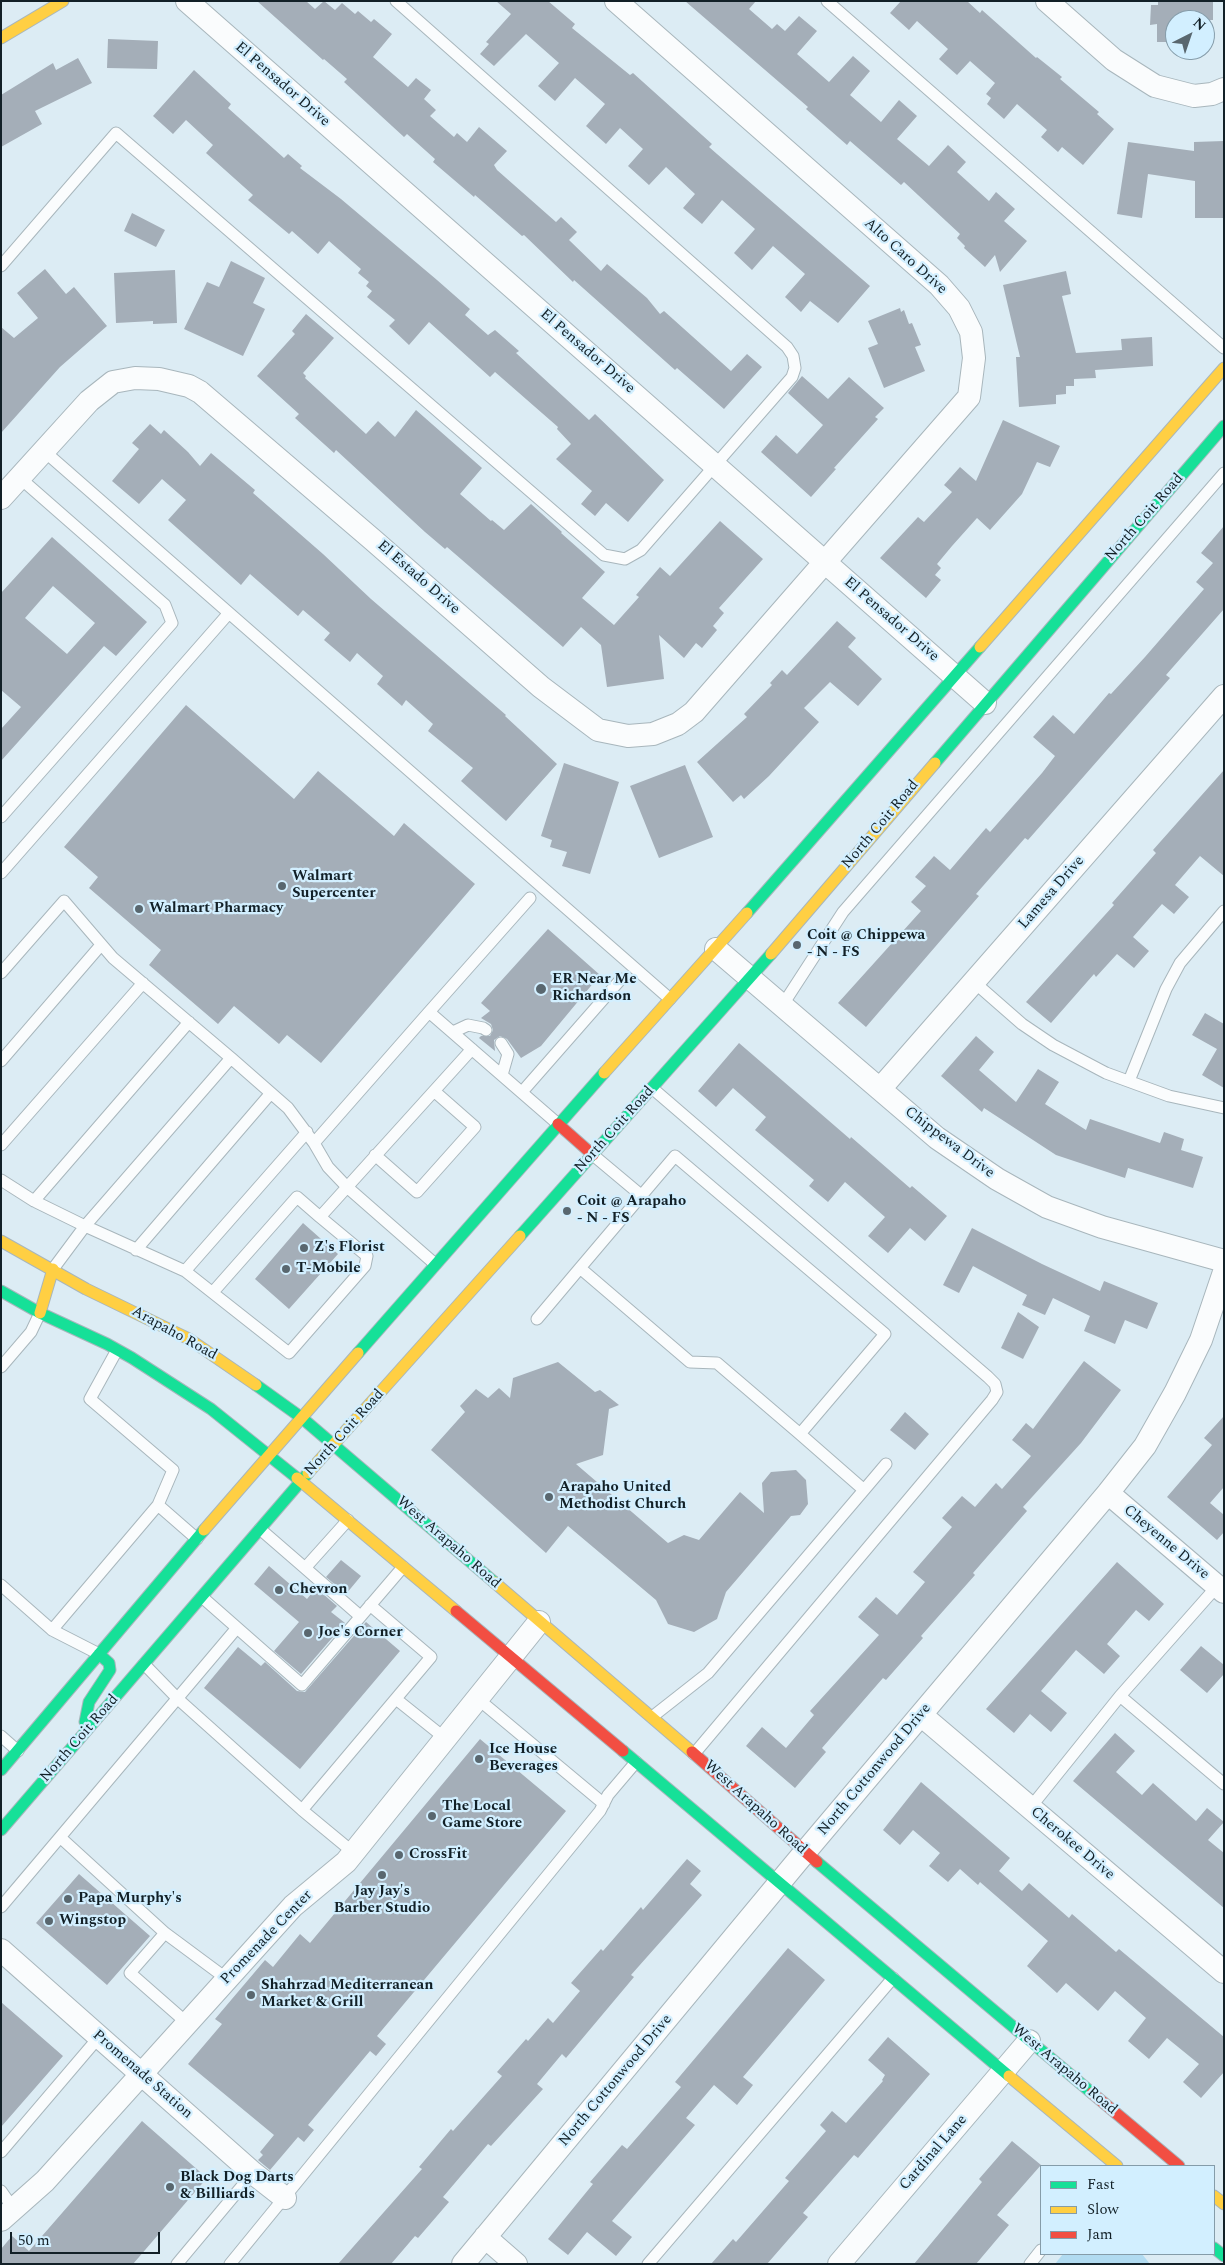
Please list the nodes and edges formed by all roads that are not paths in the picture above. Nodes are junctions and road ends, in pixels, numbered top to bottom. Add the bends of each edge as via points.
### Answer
1 (63, 1) edge
2 (187, 1) edge
3 (396, 1) edge
4 (616, 1) edge
5 (828, 1) edge
6 (1047, 1) edge
7 (1, 38) edge
8 (1224, 89) edge
9 (1, 266) edge
10 (1224, 348) edge
11 (1224, 368) edge
12 (1224, 426) edge
13 (44, 451) junction
14 (716, 466) junction
15 (1224, 474) edge
16 (20, 478) junction
17 (1, 498) edge
18 (826, 562) junction
19 (229, 613) junction
20 (954, 676) junction
21 (1224, 696) edge
22 (985, 704) junction
23 (1, 817) edge
24 (1, 873) edge
25 (530, 898) dead end
26 (1224, 912) edge
27 (101, 945) junction
28 (716, 949) junction
29 (1, 973) edge
30 (621, 979) dead end
31 (750, 979) junction
32 (974, 982) junction
33 (143, 983) junction
34 (670, 999) junction
35 (782, 1006) junction
36 (430, 1012) junction
37 (189, 1022) junction
38 (486, 1030) dead end
39 (452, 1032) junction
40 (501, 1044) dead end
41 (472, 1049) junction
42 (231, 1058) junction
43 (1, 1060) edge
44 (502, 1075) junction
45 (1129, 1081) junction
46 (652, 1088) junction
47 (880, 1089) junction
48 (434, 1091) junction
49 (522, 1092) junction
50 (271, 1093) junction
51 (1224, 1108) edge
52 (558, 1124) junction
53 (307, 1132) junction
54 (314, 1143) junction
55 (1, 1145) edge
56 (375, 1155) junction
57 (593, 1155) junction
58 (1, 1180) edge
59 (347, 1187) junction
60 (642, 1196) junction
61 (34, 1201) junction
62 (320, 1217) junction
63 (85, 1226) junction
64 (1, 1241) edge
65 (136, 1250) junction
66 (1224, 1261) edge
67 (435, 1264) junction
68 (580, 1268) junction
69 (53, 1269) junction
70 (185, 1271) junction
71 (1224, 1272) edge
72 (1, 1291) edge
73 (213, 1292) junction
74 (40, 1313) junction
75 (537, 1319) dead end
76 (117, 1350) junction
77 (1, 1367) edge
78 (302, 1418) junction
79 (800, 1434) junction
80 (335, 1445) junction
81 (269, 1454) junction
82 (886, 1464) dead end
83 (301, 1481) junction
84 (864, 1490) junction
85 (1108, 1494) junction
86 (158, 1505) junction
87 (348, 1520) junction
88 (260, 1529) junction
89 (197, 1539) junction
90 (403, 1567) junction
91 (305, 1568) junction
92 (1, 1585) edge
93 (1222, 1586) edge
94 (202, 1597) junction
95 (370, 1605) junction
96 (360, 1616) junction
97 (539, 1622) junction
98 (236, 1629) junction
99 (52, 1630) junction
100 (99, 1654) junction
101 (512, 1658) junction
102 (144, 1664) junction
103 (1120, 1696) junction
104 (178, 1698) junction
105 (396, 1699) junction
106 (478, 1699) junction
107 (921, 1716) junction
108 (652, 1717) junction
109 (1, 1736) edge
110 (83, 1736) junction
111 (446, 1739) junction
112 (18, 1751) junction
113 (694, 1754) junction
114 (636, 1762) junction
115 (1, 1770) edge
116 (1224, 1784) edge
117 (604, 1804) junction
118 (1030, 1808) junction
119 (302, 1810) junction
120 (1, 1830) edge
121 (62, 1838) junction
122 (805, 1852) junction
123 (354, 1853) junction
124 (780, 1883) junction
125 (1, 1907) edge
126 (165, 1934) junction
127 (1, 1950) edge
128 (1224, 1972) edge
129 (893, 1978) junction
130 (226, 1979) junction
131 (187, 2023) junction
132 (99, 2037) junction
133 (1029, 2041) junction
134 (1004, 2071) junction
135 (140, 2074) junction
136 (1, 2152) edge
137 (1114, 2165) edge
138 (1178, 2165) edge
139 (253, 2173) junction
140 (285, 2198) junction
141 (5, 2206) edge
142 (485, 2237) junction
143 (1040, 2251) edge
144 (177, 2264) edge
145 (230, 2264) edge
146 (463, 2264) edge
147 (516, 2264) edge
148 (648, 2264) edge
149 (839, 2264) edge
150 (1030, 2264) edge

1 - 7 main road
2 - 14 street, El Pensador Drive
3 - 14 lane via 780,340 793,356 795,368 792,377
4 - 18 street, Alto Caro Drive via 939,285 959,308 971,332 974,358 969,397
5 - 10 lane
6 - 8 street via 1114,60 1155,86 1194,96
9 - 14 lane via 116,133 604,555 626,559 641,550
11 - 20 main road
12 - 22 main road, North Coit Road
13 - 16 street, El Estado Drive
13 - 18 street, El Estado Drive via 89,401 113,382 135,378 159,379 189,386 200,392 541,687 598,730 628,736 653,734 678,724 694,712
13 - 19 lane
14 - 18 street, El Pensador Drive
15 - 35 lane via 843,912
16 - 17 street, El Estado Drive
16 - 23 lane via 165,605 172,622
18 - 20 street, El Pensador Drive
19 - 24 lane
19 - 34 lane
20 - 22 street, El Pensador Drive
20 - 28 main road
21 - 32 street, Lamesa Drive
22 - 31 main road, North Coit Road
25 - 36 lane
26 - 45 lane via 1180,963 1166,989
27 - 29 lane via 64,901
27 - 33 lane
27 - 43 lane
28 - 31 street, Chippewa Drive
28 - 34 main road
30 - 49 lane
31 - 35 street, Chippewa Drive
31 - 46 main road, North Coit Road
32 - 45 lane via 1022,1024 1053,1045
32 - 47 street, Lamesa Drive
33 - 37 lane
33 - 55 lane
34 - 52 main road
35 - 47 street, Chippewa Drive
36 - 39 lane
36 - 54 lane
37 - 42 lane
37 - 61 lane
38 - 39 lane via 468,1025
39 - 41 lane
40 - 44 lane via 508,1054
41 - 44 lane
41 - 48 lane
42 - 50 lane
42 - 63 lane
44 - 49 lane
45 - 51 lane via 1168,1096
46 - 57 main road, North Coit Road
46 - 113 lane via 988,1377 997,1392
47 - 66 street, Chippewa Drive via 937,1138 997,1179 1047,1207
48 - 56 lane
48 - 56 lane via 475,1126 417,1192
49 - 52 lane
50 - 53 lane
50 - 65 lane
52 - 57 main road
52 - 67 main road
53 - 54 lane
53 - 70 lane
54 - 59 lane via 328,1167
56 - 59 lane
57 - 60 lane
57 - 80 main road, North Coit Road
58 - 61 lane
59 - 62 lane
59 - 67 lane
60 - 68 lane
60 - 79 lane via 675,1156 885,1334
61 - 63 lane
62 - 73 lane via 297,1197
62 - 73 lane via 367,1256 365,1266 289,1353
63 - 65 lane
63 - 69 lane
64 - 69 main road, Arapaho Road
65 - 70 lane
67 - 78 main road
68 - 75 lane
68 - 79 lane via 690,1362 717,1363
69 - 74 main road
69 - 78 main road, Arapaho Road via 86,1290 189,1339
70 - 73 lane
71 - 85 street, North Cottonwood Drive via 1201,1340 1175,1393 1144,1446
72 - 74 main road
74 - 76 main road
74 - 77 lane via 31,1332
76 - 81 main road via 204,1405
76 - 86 lane via 90,1398 173,1470
78 - 80 main road, Arapaho Road
78 - 81 main road
79 - 84 lane
80 - 83 main road, North Coit Road
80 - 97 main road, West Arapaho Road
81 - 83 main road
81 - 89 main road
82 - 84 lane
83 - 87 main road
83 - 88 main road, North Coit Road
84 - 108 lane via 708,1673
85 - 93 street, Cheyenne Drive
85 - 107 street, North Cottonwood Drive
86 - 89 lane
86 - 99 lane
87 - 90 main road
87 - 91 lane
88 - 91 lane
88 - 94 main road, North Coit Road
89 - 100 main road
90 - 95 lane
90 - 101 main road
91 - 96 lane
92 - 99 lane
93 - 103 lane
94 - 98 lane
94 - 102 main road, North Coit Road
95 - 96 lane
95 - 105 lane via 431,1657
96 - 98 lane via 302,1685
97 - 101 street, Promenade Center
97 - 108 main road, West Arapaho Road
98 - 104 lane
99 - 100 lane
100 - 110 main road via 110,1670 89,1702
100 - 112 main road
101 - 106 street, Promenade Center
101 - 114 main road
102 - 104 lane
102 - 110 main road, North Coit Road
103 - 116 lane
103 - 118 lane
104 - 119 lane
104 - 121 lane
105 - 111 lane
105 - 119 lane
106 - 111 street, Promenade Center
106 - 117 lane
107 - 118 street, Cherokee Drive
107 - 122 street, North Cottonwood Drive
108 - 113 main road, West Arapaho Road
109 - 112 lane
110 - 120 main road, North Coit Road
111 - 123 street, Promenade Center
112 - 115 main road
113 - 122 main road, West Arapaho Road
114 - 117 lane
114 - 124 main road
117 - 140 lane
118 - 128 street, Cherokee Drive
119 - 123 lane
121 - 125 lane
121 - 126 lane
122 - 124 street, North Cottonwood Drive
122 - 133 main road, West Arapaho Road
123 - 130 street, Promenade Center via 293,1906
124 - 129 main road
124 - 142 street, North Cottonwood Drive
126 - 130 lane
126 - 131 lane via 130,1973
127 - 132 street, Promenade Station
129 - 134 main road
129 - 148 lane
130 - 131 street, Promenade Center
131 - 135 street, Promenade Center
132 - 135 street, Promenade Station
132 - 136 lane
133 - 134 street, Cardinal Lane
133 - 138 main road, West Arapaho Road
134 - 137 main road
134 - 149 street, Cardinal Lane
135 - 139 street, Promenade Station
135 - 141 street, Promenade Center via 45,2181
139 - 140 street, Promenade Station
139 - 144 lane
140 - 145 lane
142 - 146 street, North Cottonwood Drive
142 - 147 street
143 - 150 lane

